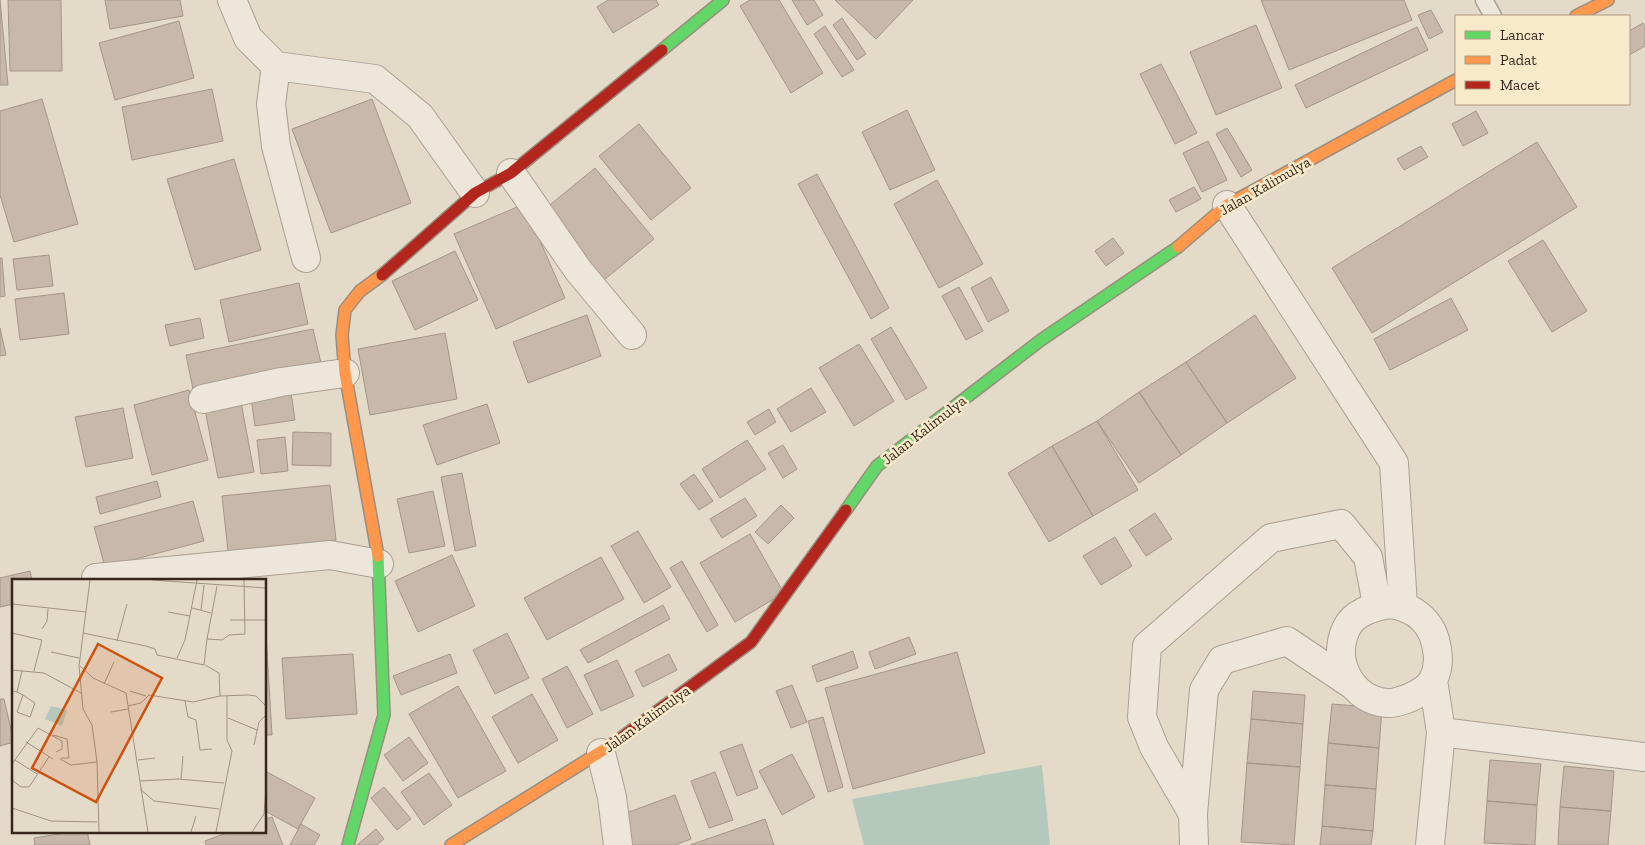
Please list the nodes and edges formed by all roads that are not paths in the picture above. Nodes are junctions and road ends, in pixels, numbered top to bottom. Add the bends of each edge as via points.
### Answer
1 (232, 0) edge
2 (723, 0) edge
3 (1484, 0) edge
4 (1608, 0) edge
5 (1492, 15) edge
6 (1578, 15) edge
7 (276, 66) junction
8 (1455, 81) edge
9 (511, 172) junction
10 (475, 192) junction
11 (1227, 206) junction
12 (306, 258) dead end
13 (632, 335) dead end
14 (345, 373) junction
15 (203, 399) dead end
16 (380, 564) junction
17 (96, 578) dead end
18 (1390, 605) junction
19 (1433, 680) junction
20 (1351, 684) junction
21 (1440, 732) junction
22 (601, 753) junction
23 (1645, 757) edge
24 (1193, 814) junction
25 (348, 845) edge
26 (450, 845) edge
27 (618, 845) edge
28 (1194, 845) edge
29 (1430, 845) edge

1 - 7 street via 248,38
2 - 9 street
3 - 5 lane
4 - 6 street
7 - 10 street via 375,79 420,116
7 - 12 street via 271,104 276,146
8 - 11 street, Jalan Kalimulya
9 - 10 street
9 - 13 street via 578,270
10 - 14 street via 360,291 345,310 342,335
11 - 18 street via 1394,463
11 - 22 street, Jalan Kalimulya via 1180,246 1041,340 877,466 751,642
14 - 15 street via 281,382
14 - 16 street
16 - 17 street via 330,555
16 - 25 street via 384,715
18 - 19 street via 1417,613 1430,628 1439,662
18 - 20 street via 1366,610 1346,628 1342,656 1344,671
18 - 24 street via 1368,558 1341,524 1271,538 1147,646 1142,717 1154,747
19 - 20 street via 1422,692 1389,704 1369,699
19 - 21 street
20 - 24 street via 1286,641 1222,660 1204,690
21 - 23 street
21 - 29 street
22 - 26 street, Jalan Kalimulya
22 - 27 street via 612,797
24 - 28 street

